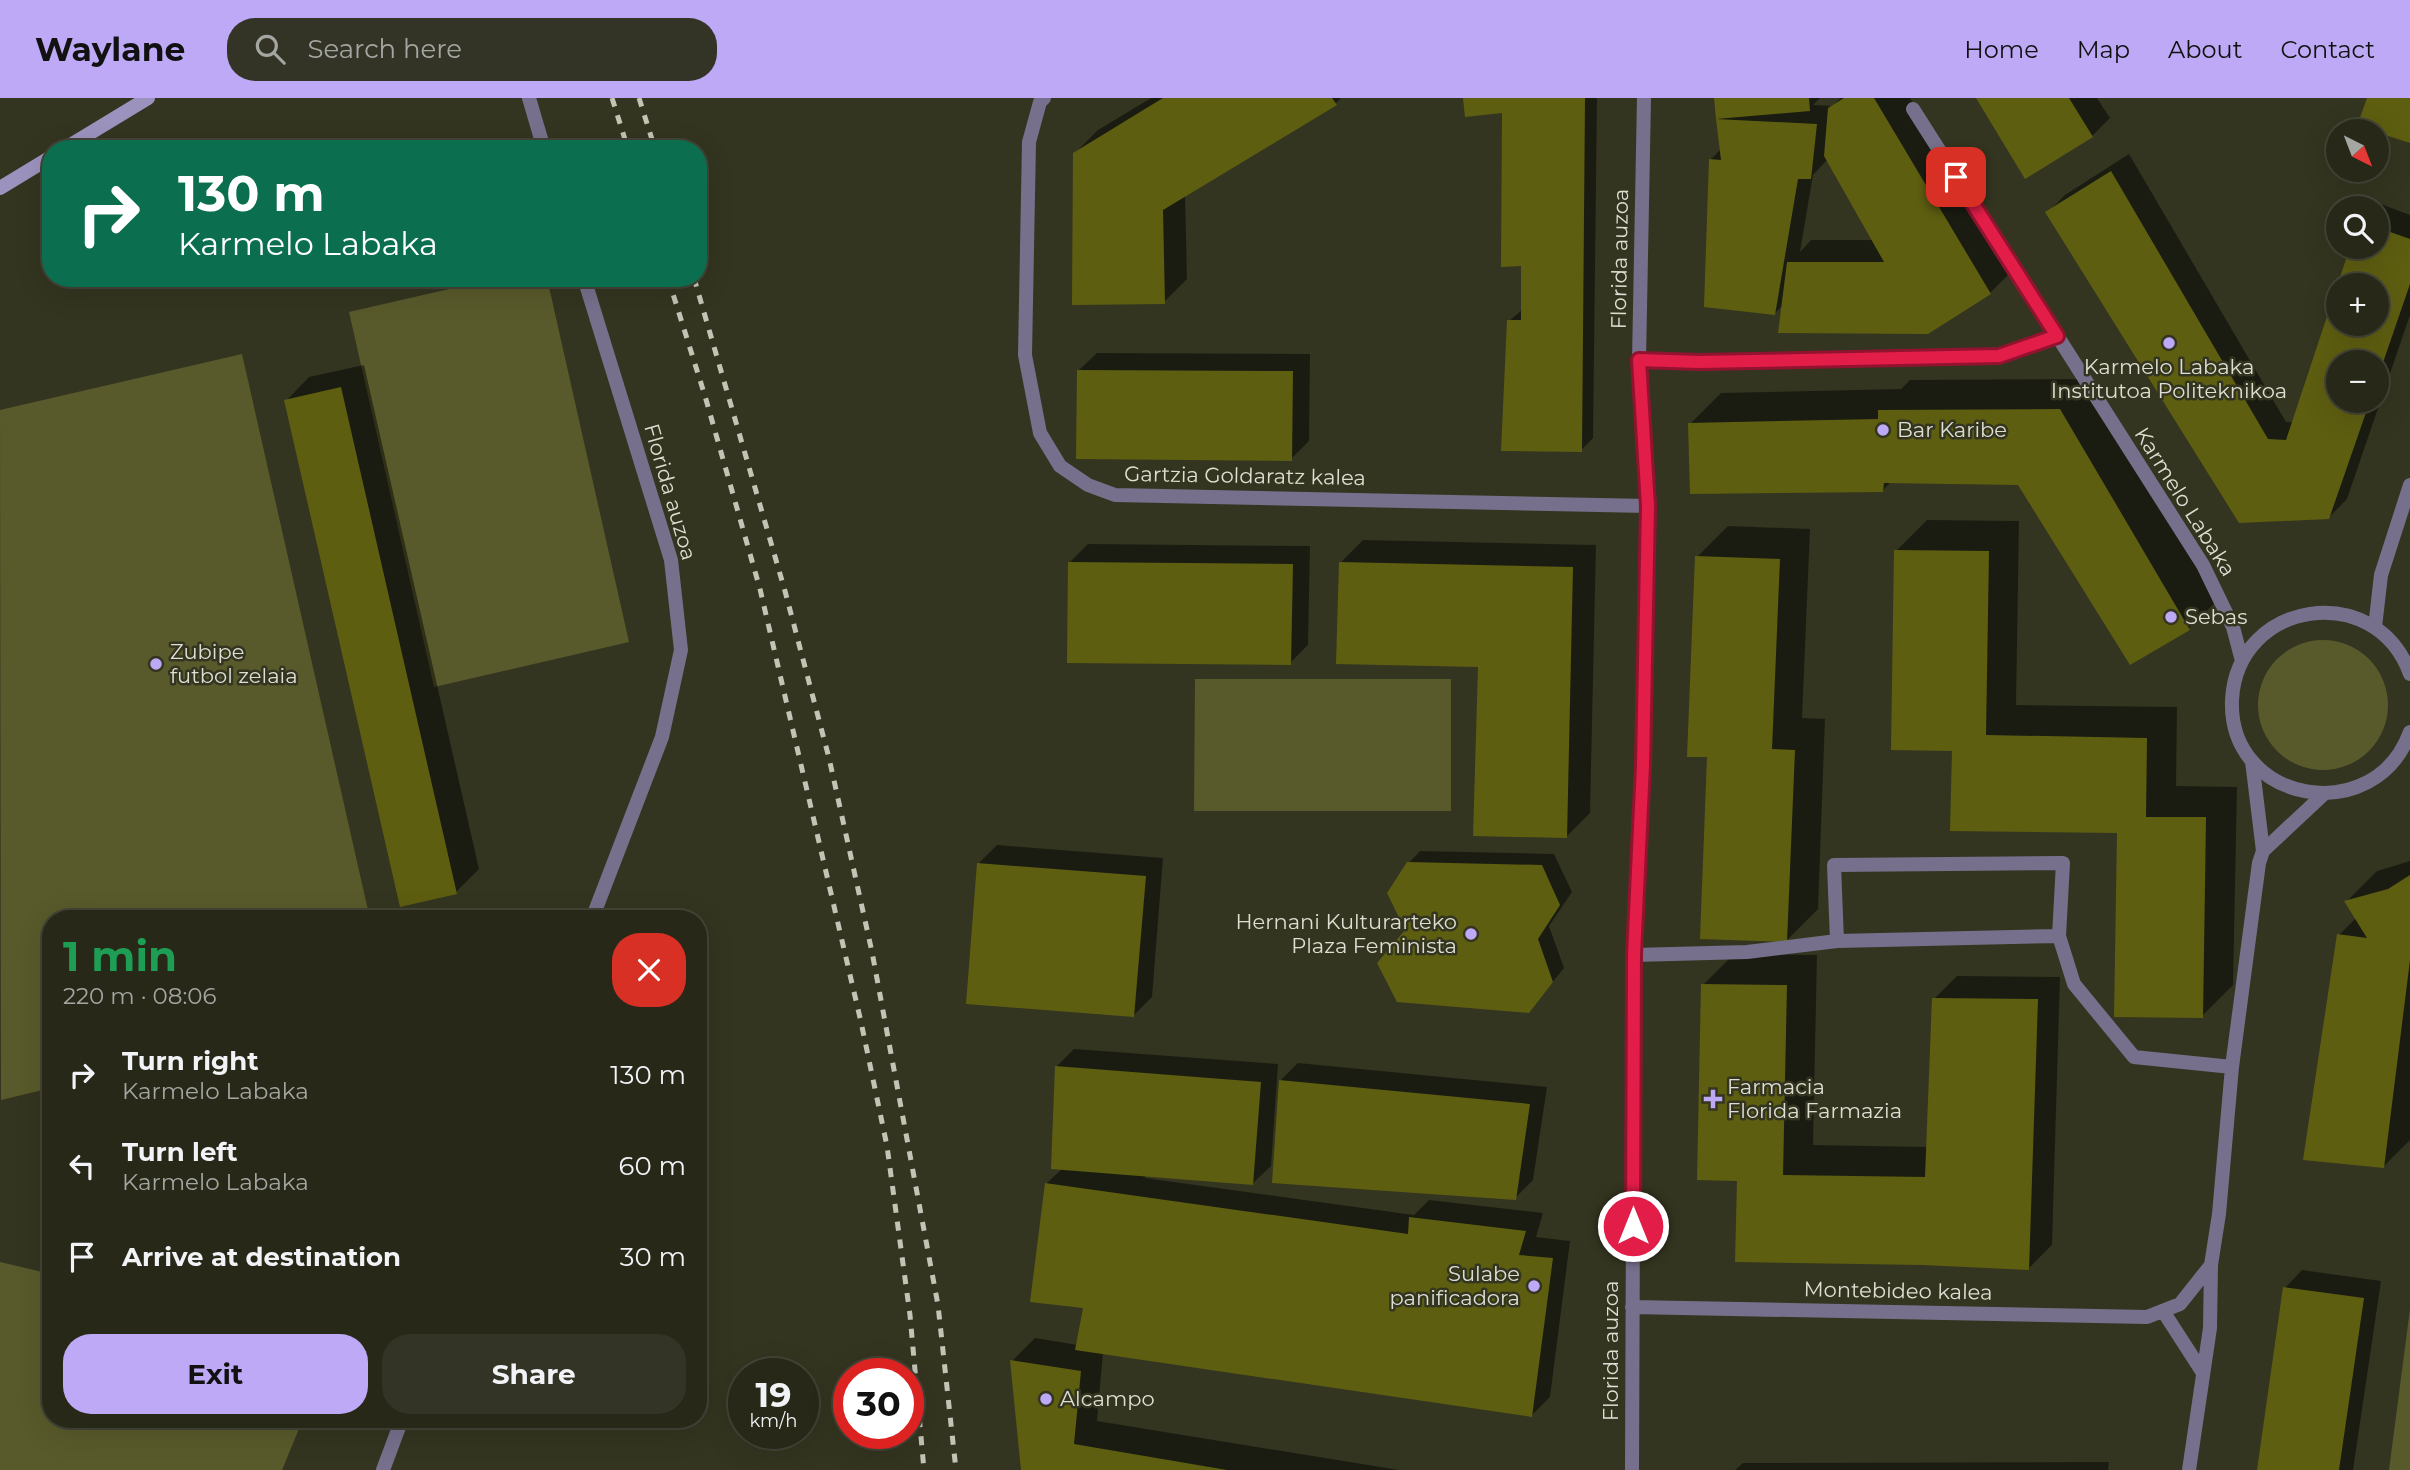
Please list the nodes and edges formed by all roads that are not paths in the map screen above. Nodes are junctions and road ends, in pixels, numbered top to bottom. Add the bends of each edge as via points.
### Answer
1 (148, 98) edge
2 (529, 98) edge
3 (1044, 98) edge
4 (1644, 98) edge
5 (1913, 109) dead end
6 (79, 140) edge
7 (541, 140) edge
8 (42, 162) edge
9 (0, 188) edge
10 (587, 287) edge
11 (2057, 336) junction
12 (1639, 360) junction
13 (2410, 485) edge
14 (1648, 506) junction
15 (2375, 627) junction
16 (2242, 661) junction
17 (2410, 674) edge
18 (2410, 732) edge
19 (2252, 761) junction
20 (2324, 794) junction
21 (2263, 851) junction
22 (595, 910) edge
23 (2059, 936) junction
24 (1837, 941) junction
25 (1634, 955) junction
26 (2232, 1067) junction
27 (2211, 1265) junction
28 (1632, 1307) junction
29 (2163, 1311) junction
30 (2203, 1373) junction
31 (399, 1428) edge
32 (383, 1470) edge
33 (1632, 1470) edge
34 (2189, 1470) edge

1 - 6 main road
2 - 7 street
3 - 14 street, Gartzia Goldaratz kalea via 1029,142 1024,355 1040,433 1060,466 1088,485 1115,495
4 - 12 street, Florida auzoa
5 - 11 street, Karmelo Labaka
8 - 9 main road
10 - 22 street, Florida auzoa via 671,560 681,650 662,737
11 - 12 street via 1999,356
11 - 16 street, Karmelo Labaka via 2203,565 2233,626
12 - 14 street, Florida auzoa
13 - 15 street via 2381,575
14 - 25 street, Florida auzoa
15 - 16 street via 2339,613 2301,615 2267,631
15 - 17 street via 2393,643
16 - 19 street via 2232,702 2241,742
18 - 20 street via 2381,775 2363,786
19 - 20 street via 2286,786
19 - 21 street
20 - 21 street
21 - 26 street
23 - 24 street
23 - 24 street via 2063,863 1834,864
23 - 26 street via 2074,984 2134,1057
24 - 25 street via 1746,952
25 - 28 street, Florida auzoa
26 - 27 street
27 - 29 street, Montebideo kalea via 2179,1304
27 - 30 street via 2210,1328
28 - 29 street, Montebideo kalea via 2132,1318
28 - 33 street, Florida auzoa
29 - 30 street
30 - 34 street
31 - 32 street

